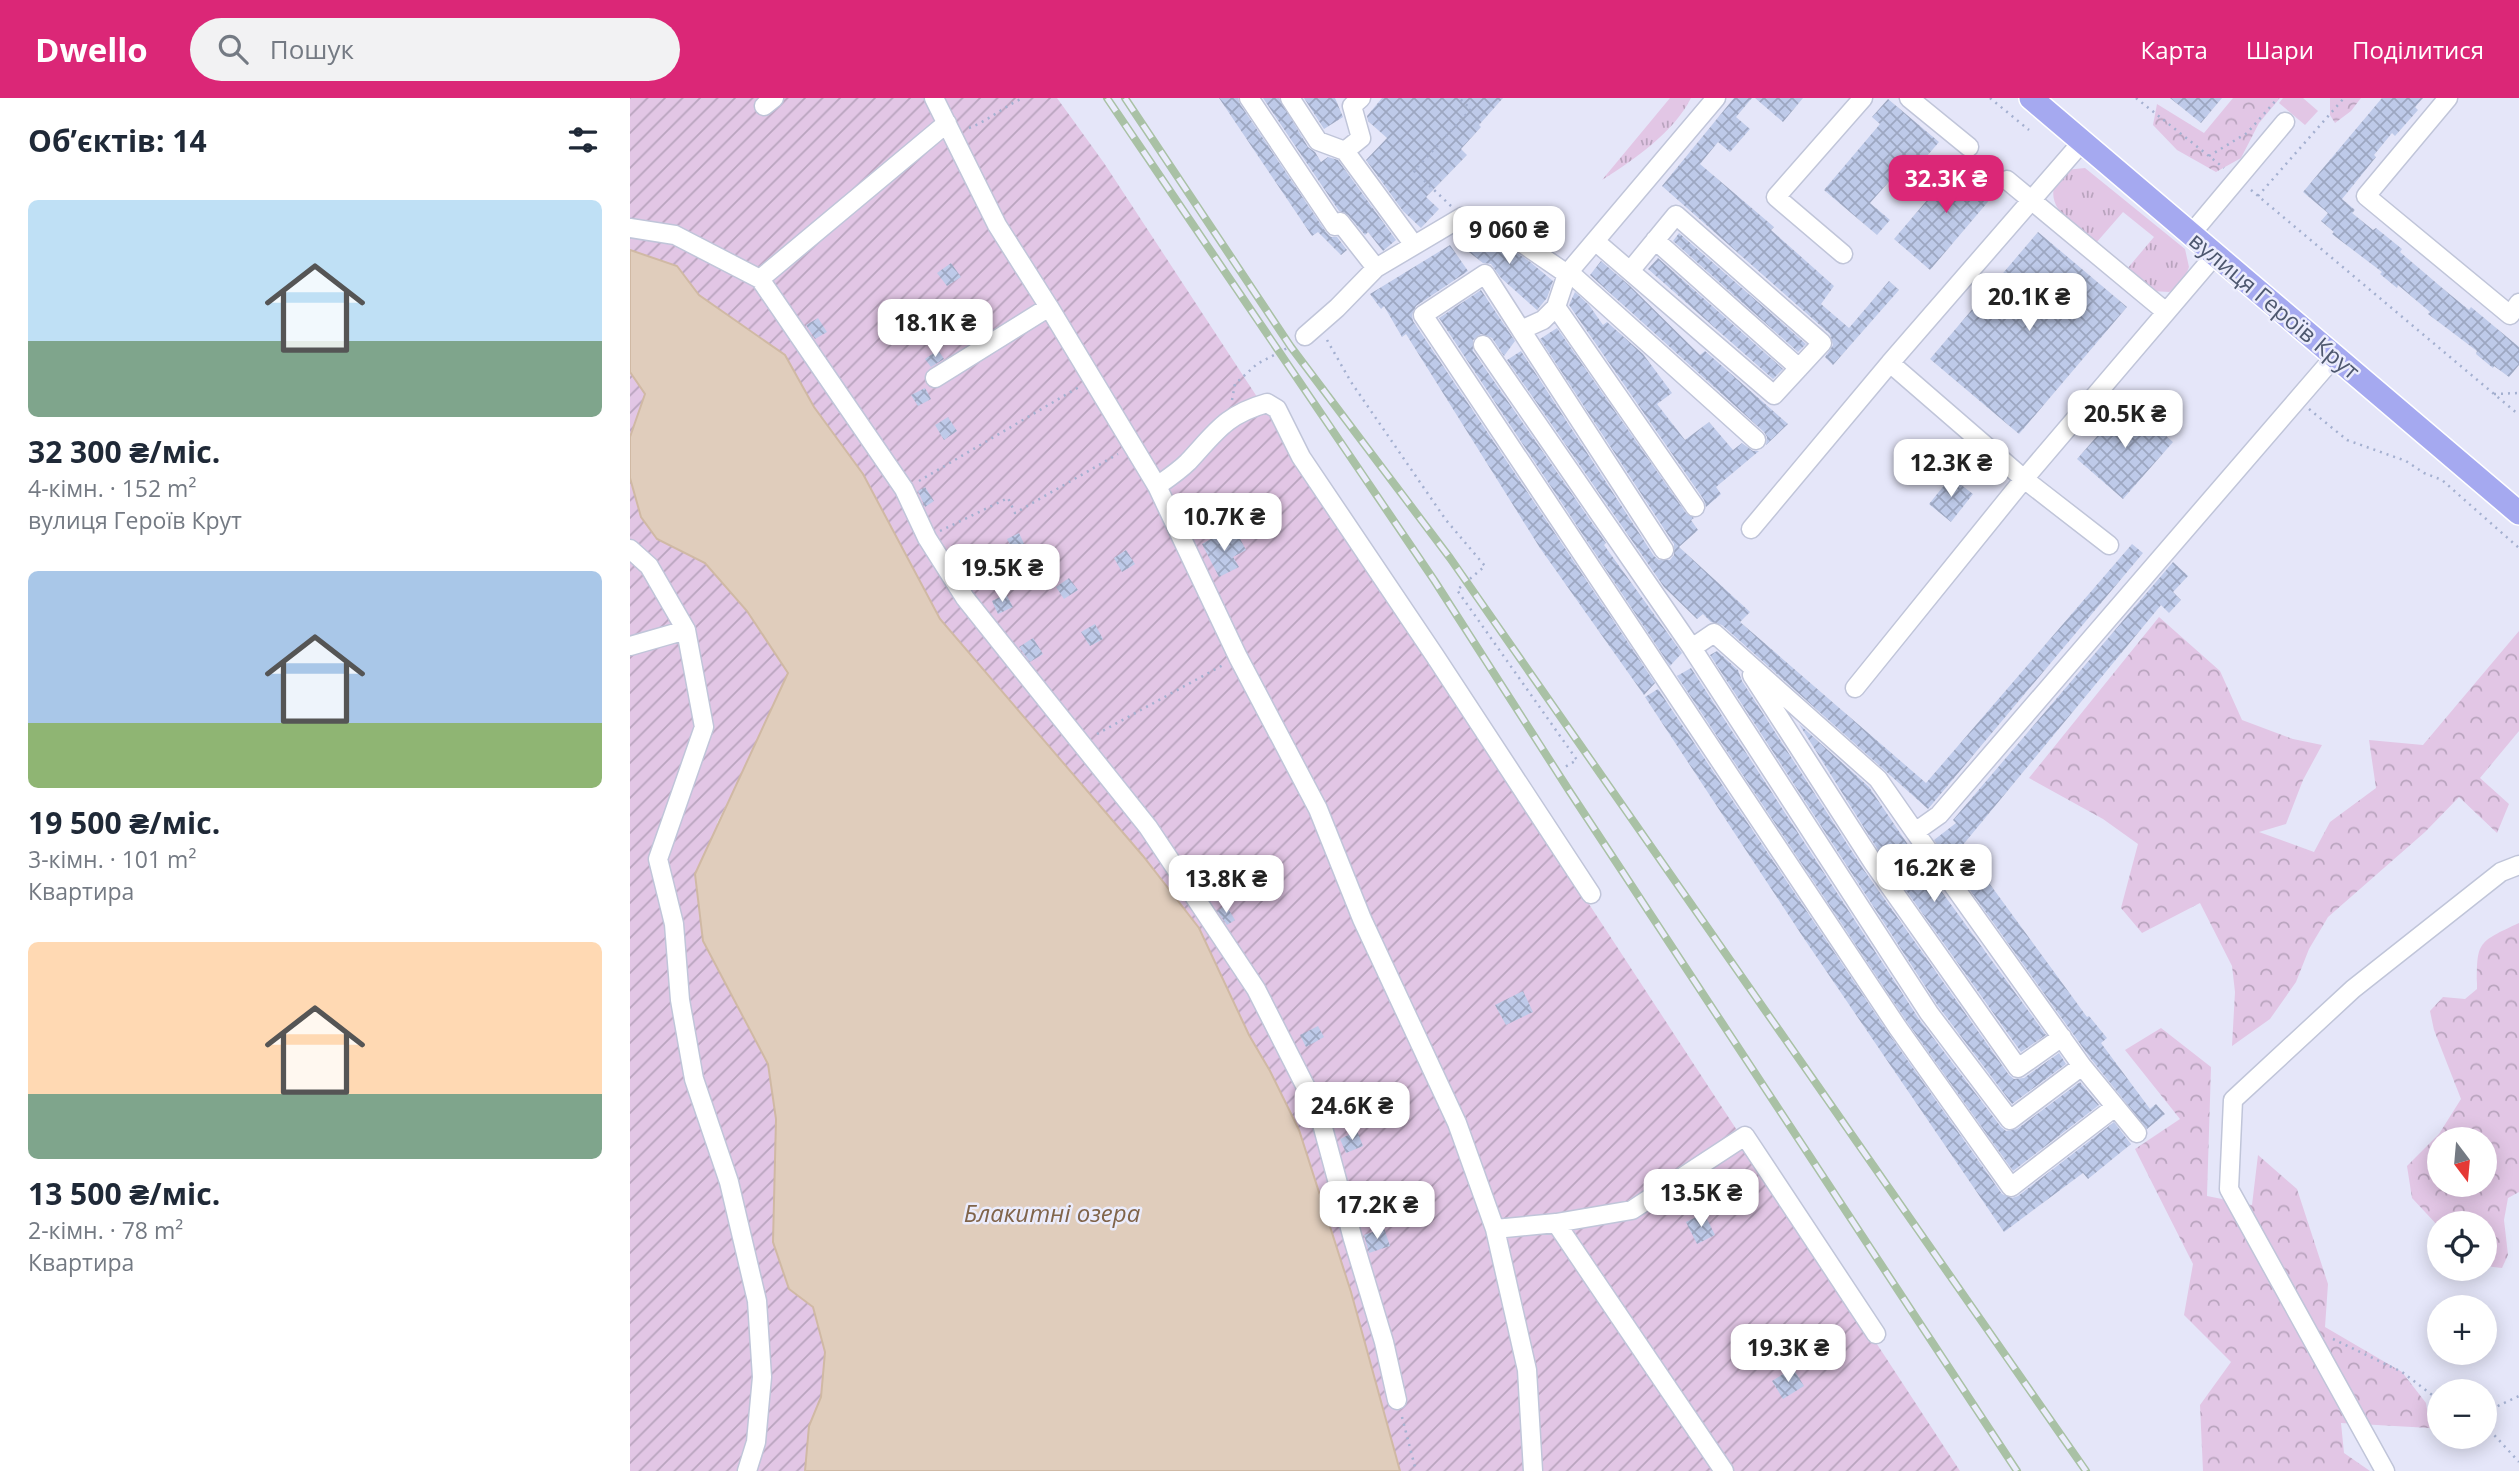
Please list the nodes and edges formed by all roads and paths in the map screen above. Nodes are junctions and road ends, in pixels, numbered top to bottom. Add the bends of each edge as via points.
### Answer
1 (934, 98) edge
2 (1023, 98) edge
3 (1249, 98) edge
4 (1290, 98) edge
5 (1459, 98) edge
6 (1716, 98) edge
7 (1863, 98) edge
8 (1909, 98) edge
9 (1990, 98) edge
10 (2031, 98) edge
11 (2136, 98) edge
12 (2278, 98) edge
13 (2344, 98) edge
14 (2448, 98) edge
15 (1353, 101) edge
16 (2285, 122) dead end
17 (950, 128) junction
18 (2029, 130) dead end
19 (2082, 142) junction
20 (1969, 147) dead end
21 (1345, 152) junction
22 (2209, 156) junction
23 (2237, 179) junction
24 (2007, 180) dead end
25 (2258, 196) junction
26 (2031, 201) junction
27 (1462, 217) junction
28 (630, 228) edge
29 (2190, 234) junction
30 (1655, 240) junction
31 (1595, 241) junction
32 (1414, 246) junction
33 (1843, 254) dead end
34 (2215, 255) junction
35 (1376, 268) junction
36 (1630, 271) junction
37 (1568, 273) junction
38 (760, 279) junction
39 (2519, 303) edge
40 (1049, 307) junction
41 (1556, 307) junction
42 (2166, 313) junction
43 (1311, 330) joint
44 (1521, 330) junction
45 (1483, 345) dead end
46 (1291, 347) dead end
47 (2334, 356) junction
48 (1890, 363) junction
49 (1799, 368) junction
50 (935, 378) dead end
51 (1093, 379) junction
52 (2519, 393) edge
53 (2494, 394) junction
54 (2296, 401) junction
55 (2519, 415) edge
56 (1223, 423) junction
57 (1756, 439) dead end
58 (1132, 445) junction
59 (2024, 479) junction
60 (1157, 486) junction
61 (904, 489) junction
62 (1695, 507) dead end
63 (2519, 513) edge
64 (1751, 529) dead end
65 (927, 537) junction
66 (2109, 545) dead end
67 (2519, 548) edge
68 (630, 549) edge
69 (1664, 550) dead end
70 (686, 630) junction
71 (630, 646) edge
72 (1692, 648) junction
73 (1238, 657) junction
74 (1741, 657) junction
75 (1855, 688) dead end
76 (1082, 743) junction
77 (1565, 767) dead end
78 (1915, 832) junction
79 (2519, 865) edge
80 (1591, 894) dead end
81 (2062, 1037) junction
82 (2082, 1066) junction
83 (2115, 1107) junction
84 (2137, 1133) dead end
85 (1556, 1223) junction
86 (1494, 1229) junction
87 (2307, 1327) junction
88 (1876, 1334) dead end
89 (2427, 1391) edge
90 (2519, 1396) edge
91 (1397, 1400) joint
92 (2497, 1406) edge
93 (2497, 1438) edge
94 (2519, 1462) edge
95 (747, 1471) edge
96 (1416, 1471) edge
97 (1533, 1471) edge
98 (1724, 1471) edge
99 (2385, 1471) edge

1 - 17 street
2 - 17 path via 984,123
3 - 35 street via 1335,226 1339,222
4 - 21 street via 1318,141
5 - 27 path via 1471,109 1414,171
6 - 31 street
7 - 33 street via 1776,197
8 - 20 street
9 - 18 path
10 - 19 main road, вулиця Героїв Крут
11 - 22 path
12 - 22 path via 2248,132
13 - 25 path
14 - 39 street via 2366,196 2510,315
15 - 21 street via 1361,138
16 - 23 street
17 - 38 street
17 - 40 street via 997,225
19 - 26 street
19 - 29 main road, вулиця Героїв Крут
21 - 32 street
22 - 23 path
23 - 25 path
23 - 29 street
24 - 26 street
25 - 53 path
26 - 42 street
26 - 48 street
27 - 32 street
27 - 37 street via 1485,217
28 - 38 street via 675,235
29 - 34 main road, вулиця Героїв Крут
30 - 36 street
30 - 49 street
30 - 49 street via 1676,215 1822,343
31 - 36 street
31 - 37 street
32 - 35 street
34 - 42 street
34 - 47 main road, вулиця Героїв Крут
35 - 43 street
36 - 49 street via 1774,395
37 - 41 street
37 - 57 street
38 - 61 street
40 - 50 street
40 - 51 street
41 - 44 street via 1543,320
41 - 62 street
42 - 59 street
43 - 77 path via 1485,566 1457,590 1577,760
44 - 69 street
44 - 83 street via 1485,274 1423,315 1898,1028 2011,1187
45 - 72 street
46 - 56 path via 1257,364 1235,384
47 - 54 street
47 - 63 main road, вулиця Героїв Крут
48 - 59 street
48 - 64 street
51 - 58 street
51 - 61 path
52 - 53 path
53 - 55 path
54 - 67 path via 2347,440 2406,461 2442,480
54 - 78 street via 1939,814
56 - 60 street via 1185,465
56 - 80 street via 1267,402 1277,409 1301,457
58 - 60 street
58 - 65 path via 1015,513 1007,498
59 - 66 street
59 - 75 street
60 - 73 street
61 - 65 street
65 - 76 street via 965,598
68 - 70 street via 649,566
70 - 71 street
70 - 95 street via 704,727 658,859 674,924 680,1000 694,1079 729,1182 757,1301 762,1377 757,1442
72 - 74 street via 1714,633
72 - 82 street via 1929,1013 2010,1120
73 - 76 path
73 - 86 street via 1318,809 1362,919 1457,1123
74 - 78 street via 1878,779
74 - 81 street via 1874,864 2018,1068
76 - 91 street via 1149,827 1256,989 1319,1113
78 - 81 street
79 - 87 street via 2501,873 2353,989 2233,1100 2229,1189
81 - 82 street
82 - 83 street
83 - 84 street
85 - 86 street
85 - 88 street via 1632,1209 1745,1136
85 - 98 street
86 - 97 street via 1527,1370
87 - 89 path via 2402,1372
87 - 99 street
90 - 92 path
91 - 96 path
93 - 94 path

